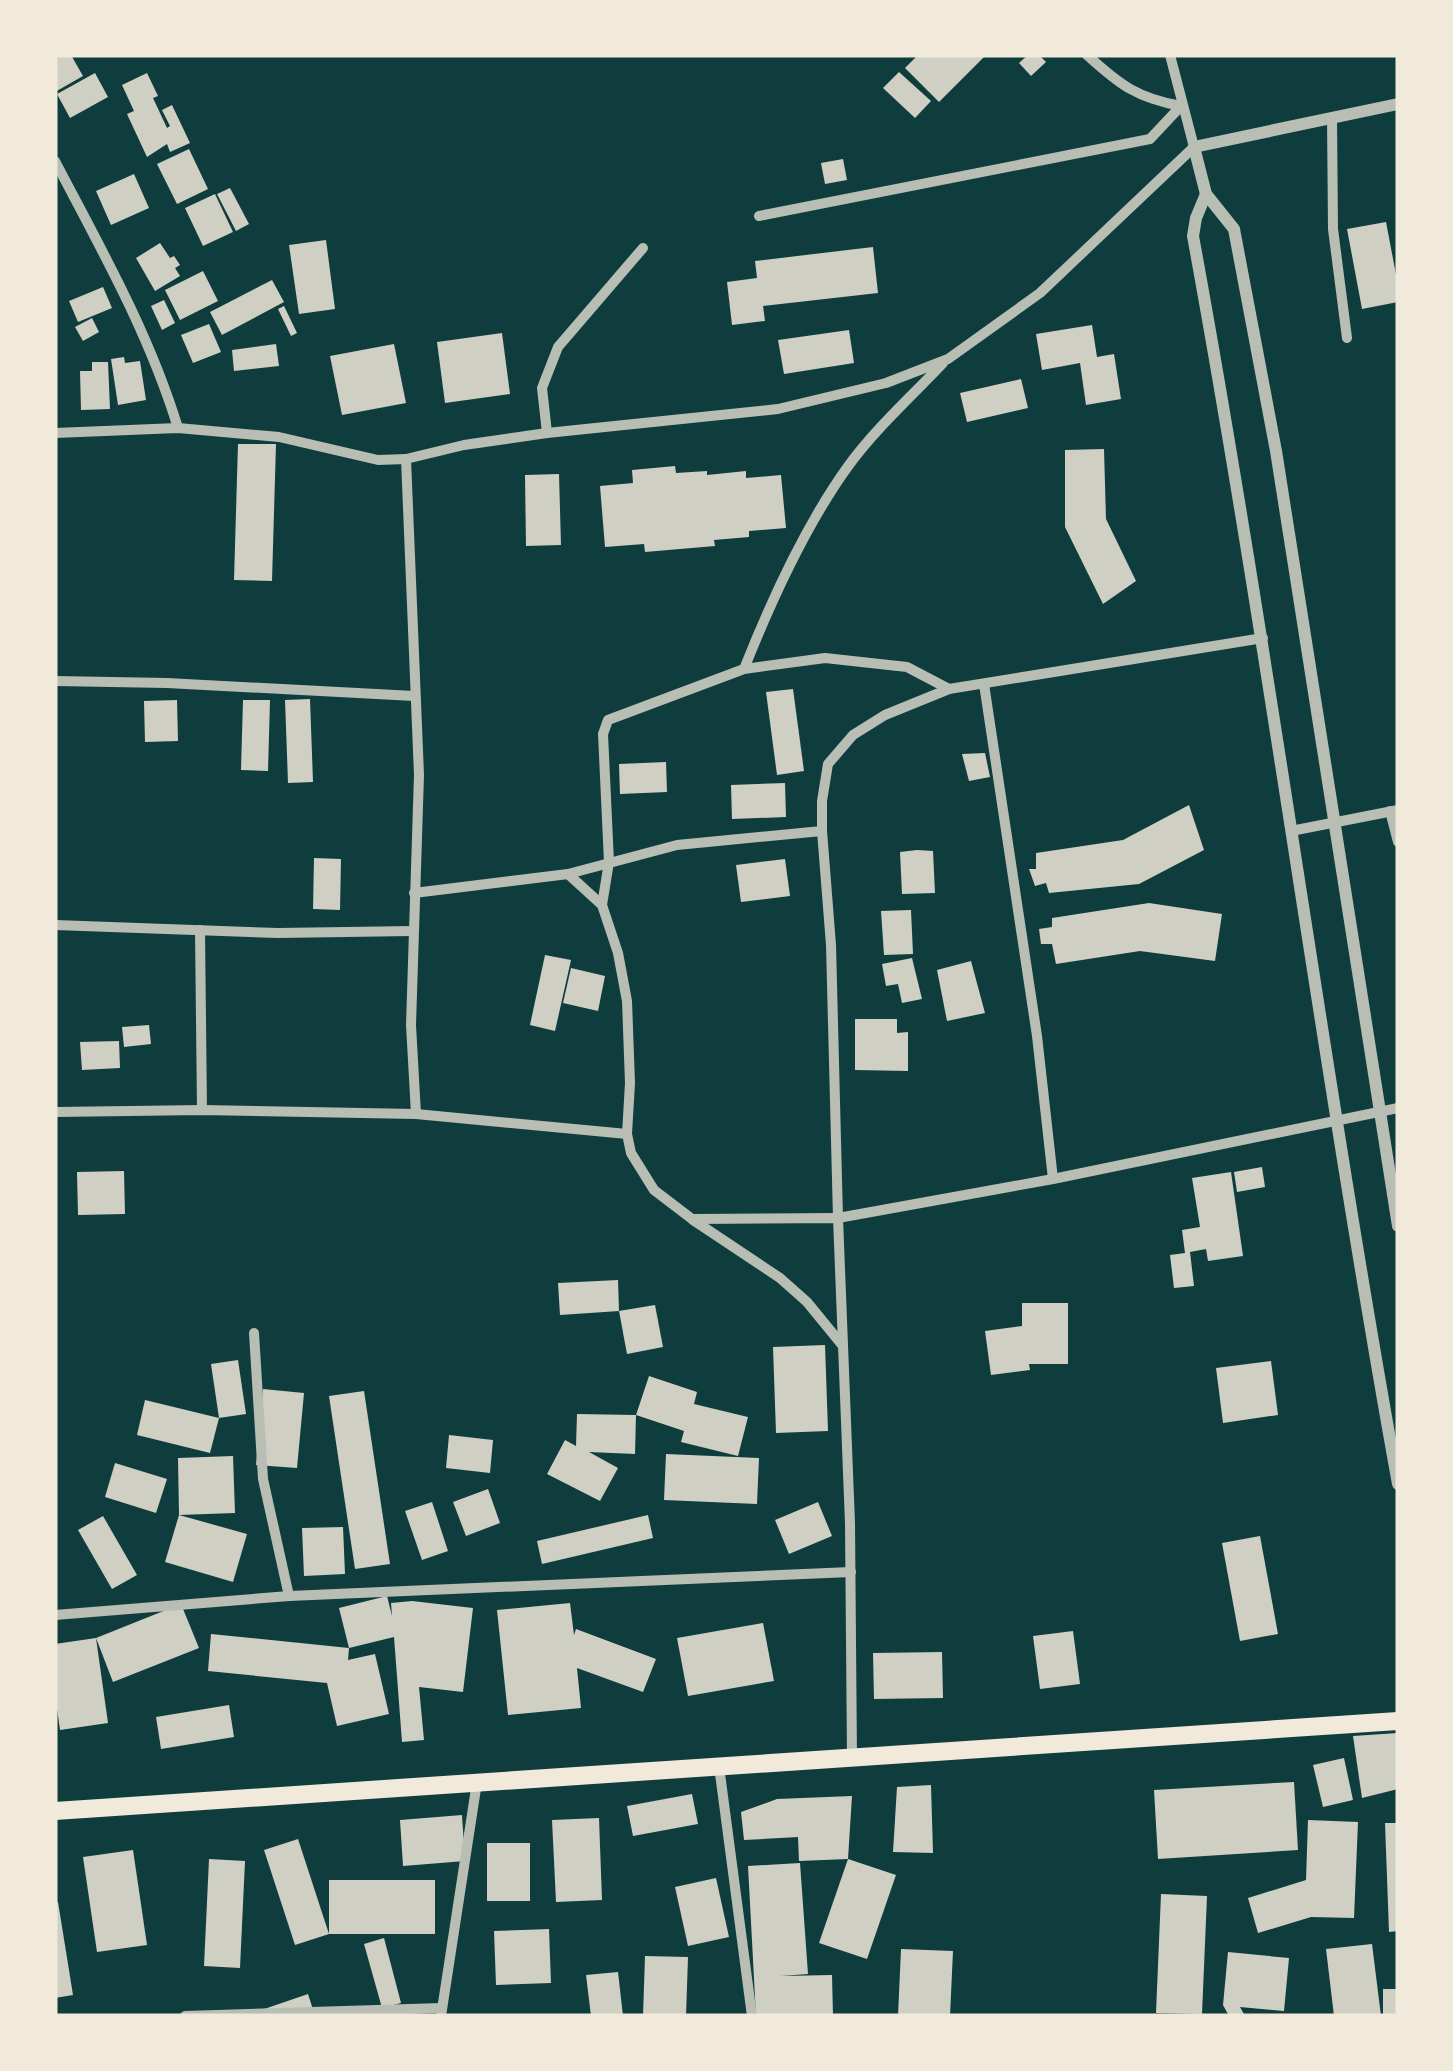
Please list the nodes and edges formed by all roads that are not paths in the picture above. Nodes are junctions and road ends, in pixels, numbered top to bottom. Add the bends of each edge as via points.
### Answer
1 (1086, 55) edge
2 (1170, 55) edge
3 (1398, 104) edge
4 (1182, 106) junction
5 (1332, 118) junction
6 (1194, 147) junction
7 (55, 161) edge
8 (1206, 194) junction
9 (759, 216) dead end
10 (643, 248) dead end
11 (1347, 338) dead end
12 (948, 359) junction
13 (178, 428) junction
14 (55, 433) edge
15 (547, 433) junction
16 (406, 459) junction
17 (1263, 638) junction
18 (744, 669) junction
19 (55, 681) edge
20 (984, 684) junction
21 (949, 689) junction
22 (414, 696) junction
23 (1394, 811) edge
24 (1334, 824) junction
25 (822, 831) junction
26 (1290, 831) junction
27 (1398, 842) edge
28 (609, 862) junction
29 (568, 874) junction
30 (414, 893) junction
31 (602, 905) junction
32 (55, 924) edge
33 (200, 930) junction
34 (412, 931) junction
35 (1398, 1108) edge
36 (202, 1110) junction
37 (1381, 1111) junction
38 (55, 1112) edge
39 (416, 1114) junction
40 (1338, 1120) junction
41 (627, 1134) junction
42 (1053, 1179) junction
43 (838, 1218) junction
44 (692, 1219) junction
45 (1398, 1226) edge
46 (254, 1333) dead end
47 (844, 1347) junction
48 (1392, 1419) edge
49 (1398, 1484) edge
50 (851, 1572) junction
51 (289, 1596) junction
52 (55, 1615) edge
53 (1398, 1721) edge
54 (852, 1758) junction
55 (719, 1766) junction
56 (477, 1782) junction
57 (55, 1811) edge
58 (442, 2012) edge
59 (185, 2016) edge
60 (752, 2016) edge

1 - 4 street via 1122,87
2 - 4 street
3 - 5 street
4 - 6 street
4 - 9 street via 1150,139
5 - 6 street
5 - 11 street via 1333,229
6 - 8 street
6 - 12 street via 1040,293
7 - 13 street via 138,318
8 - 17 street via 1193,236
8 - 24 street via 1234,229
10 - 15 street via 558,347 542,388
12 - 15 street via 886,383 778,410
12 - 18 street via 850,464 765,616
13 - 14 street
13 - 16 street
15 - 16 street
16 - 22 street
17 - 20 street
17 - 26 street
18 - 21 street via 825,658 907,668
18 - 28 street via 608,720 603,734
19 - 22 street
20 - 21 street
20 - 42 street
21 - 25 street via 885,715 854,735 828,764
22 - 30 street
23 - 24 street
23 - 27 street
24 - 26 street
24 - 37 street
25 - 28 street via 677,845
25 - 43 street
26 - 40 street
28 - 29 street
28 - 31 street
29 - 30 street
29 - 31 street
30 - 34 street
31 - 41 street via 627,1001
32 - 33 street
33 - 34 street
33 - 36 street
34 - 39 street
35 - 37 street
36 - 38 street
36 - 39 street
37 - 40 street
37 - 45 street
39 - 41 street
40 - 42 street
40 - 48 street
41 - 44 street via 647,1181
42 - 43 street
43 - 44 street
43 - 47 street
44 - 47 street via 780,1278
46 - 51 street via 263,1478
47 - 50 street
48 - 49 street
50 - 51 street
50 - 54 street
51 - 52 street
53 - 54 highway
54 - 55 highway
55 - 56 highway
55 - 60 street
56 - 57 highway
56 - 58 street
58 - 59 street

